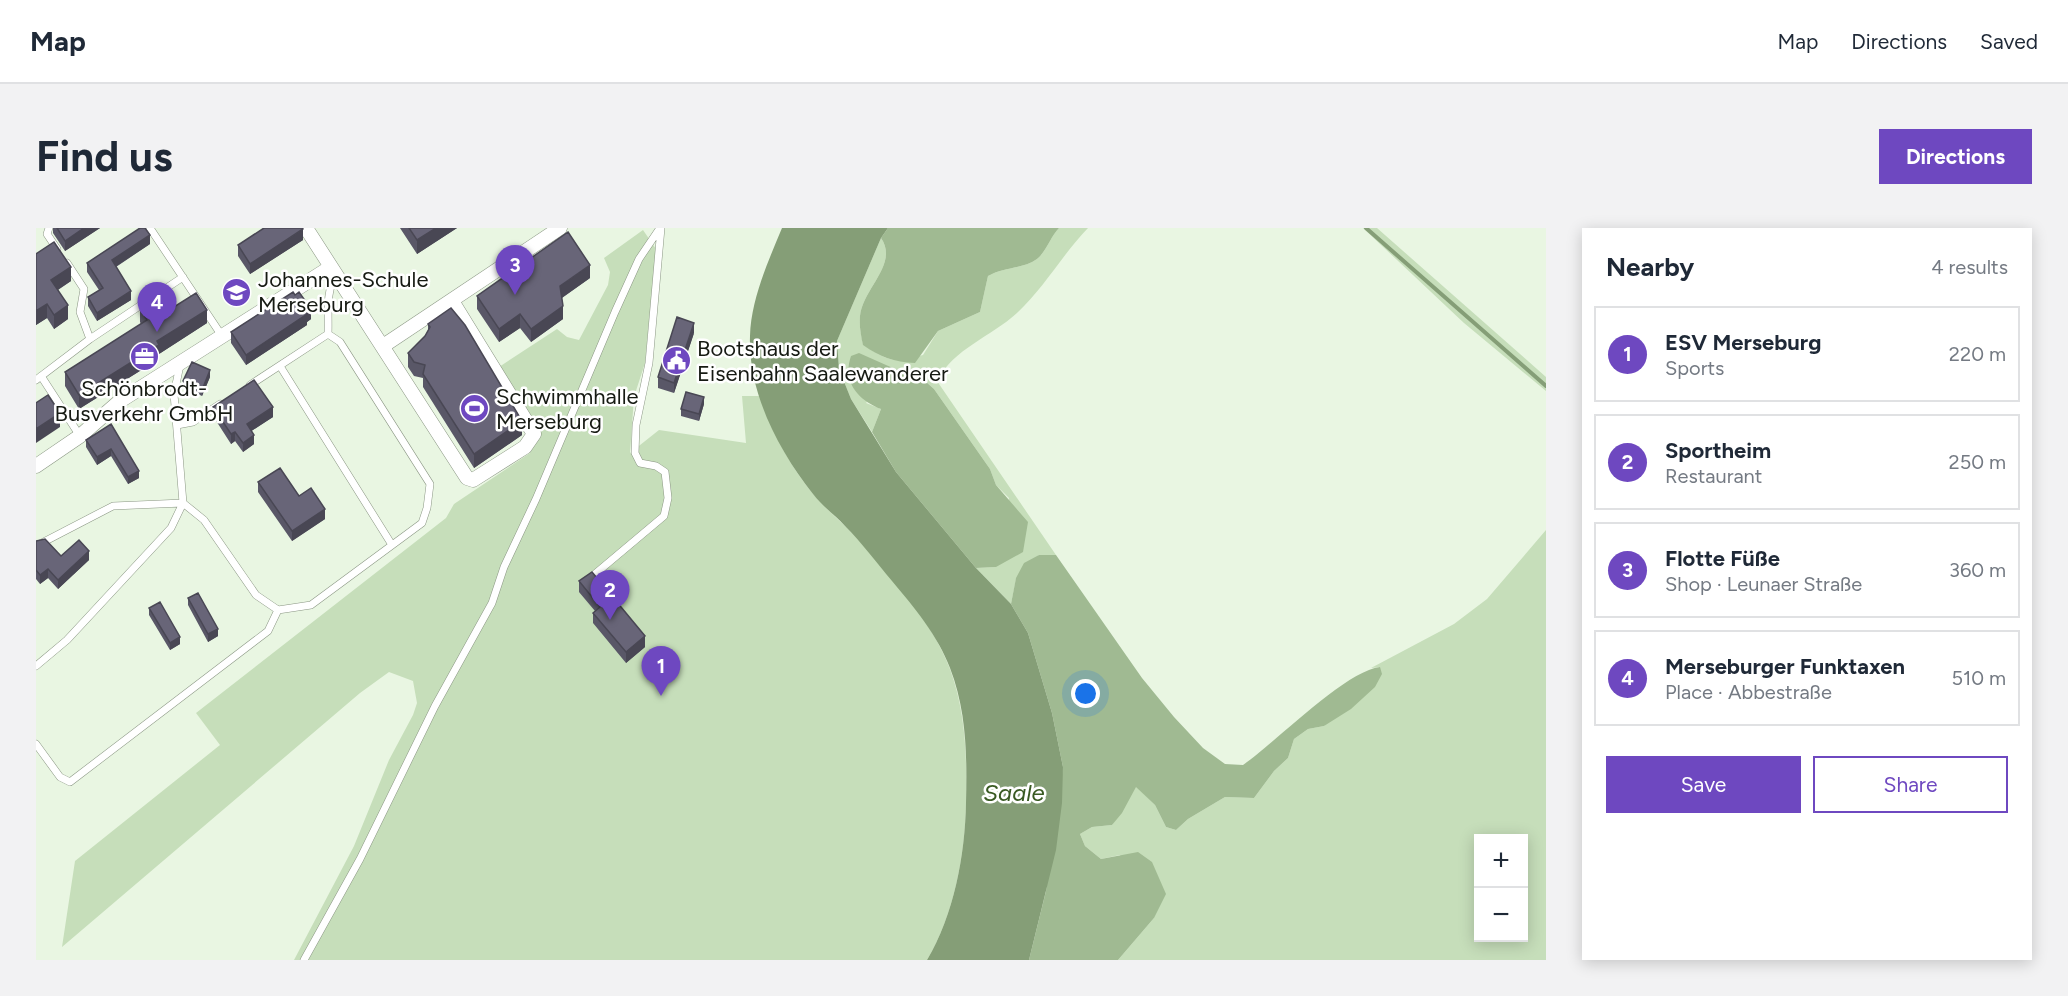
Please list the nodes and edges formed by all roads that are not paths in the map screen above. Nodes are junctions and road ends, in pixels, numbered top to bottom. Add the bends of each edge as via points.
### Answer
1 (49, 228) edge
2 (150, 228) edge
3 (306, 228) edge
4 (560, 228) edge
5 (660, 228) edge
6 (334, 271) junction
7 (183, 277) junction
8 (452, 301) junction
9 (328, 334) junction
10 (222, 336) junction
11 (90, 339) junction
12 (383, 346) junction
13 (181, 362) junction
14 (280, 366) junction
15 (39, 378) edge
16 (241, 391) edge
17 (232, 397) edge
18 (177, 425) junction
19 (80, 436) junction
20 (36, 466) edge
21 (183, 503) junction
22 (393, 545) junction
23 (36, 546) edge
24 (586, 581) edge
25 (278, 610) junction
26 (36, 666) edge
27 (36, 744) edge
28 (304, 960) edge

1 - 11 lane via 47,234 84,289 80,312
2 - 7 lane
3 - 6 street
4 - 8 street
5 - 24 lane via 649,363 636,426 635,453 640,463 665,472 668,498 664,516
5 - 28 lane via 639,259 615,312 492,603
6 - 9 lane via 328,298
6 - 10 street
6 - 12 street
7 - 10 lane
7 - 11 lane
8 - 12 street
8 - 12 street via 534,434 525,447 479,478 467,478
9 - 14 lane
9 - 22 lane via 340,342 430,484 422,523
10 - 13 street
11 - 15 lane
13 - 18 lane via 174,394
13 - 19 street via 120,401
14 - 16 lane
14 - 22 lane
15 - 19 lane
17 - 18 lane via 193,422
18 - 21 lane
19 - 20 street
21 - 23 lane via 113,506
21 - 25 lane via 204,520 256,595
21 - 26 lane via 171,528 67,640
22 - 25 lane via 311,605
25 - 27 lane via 268,632 70,782 60,777

